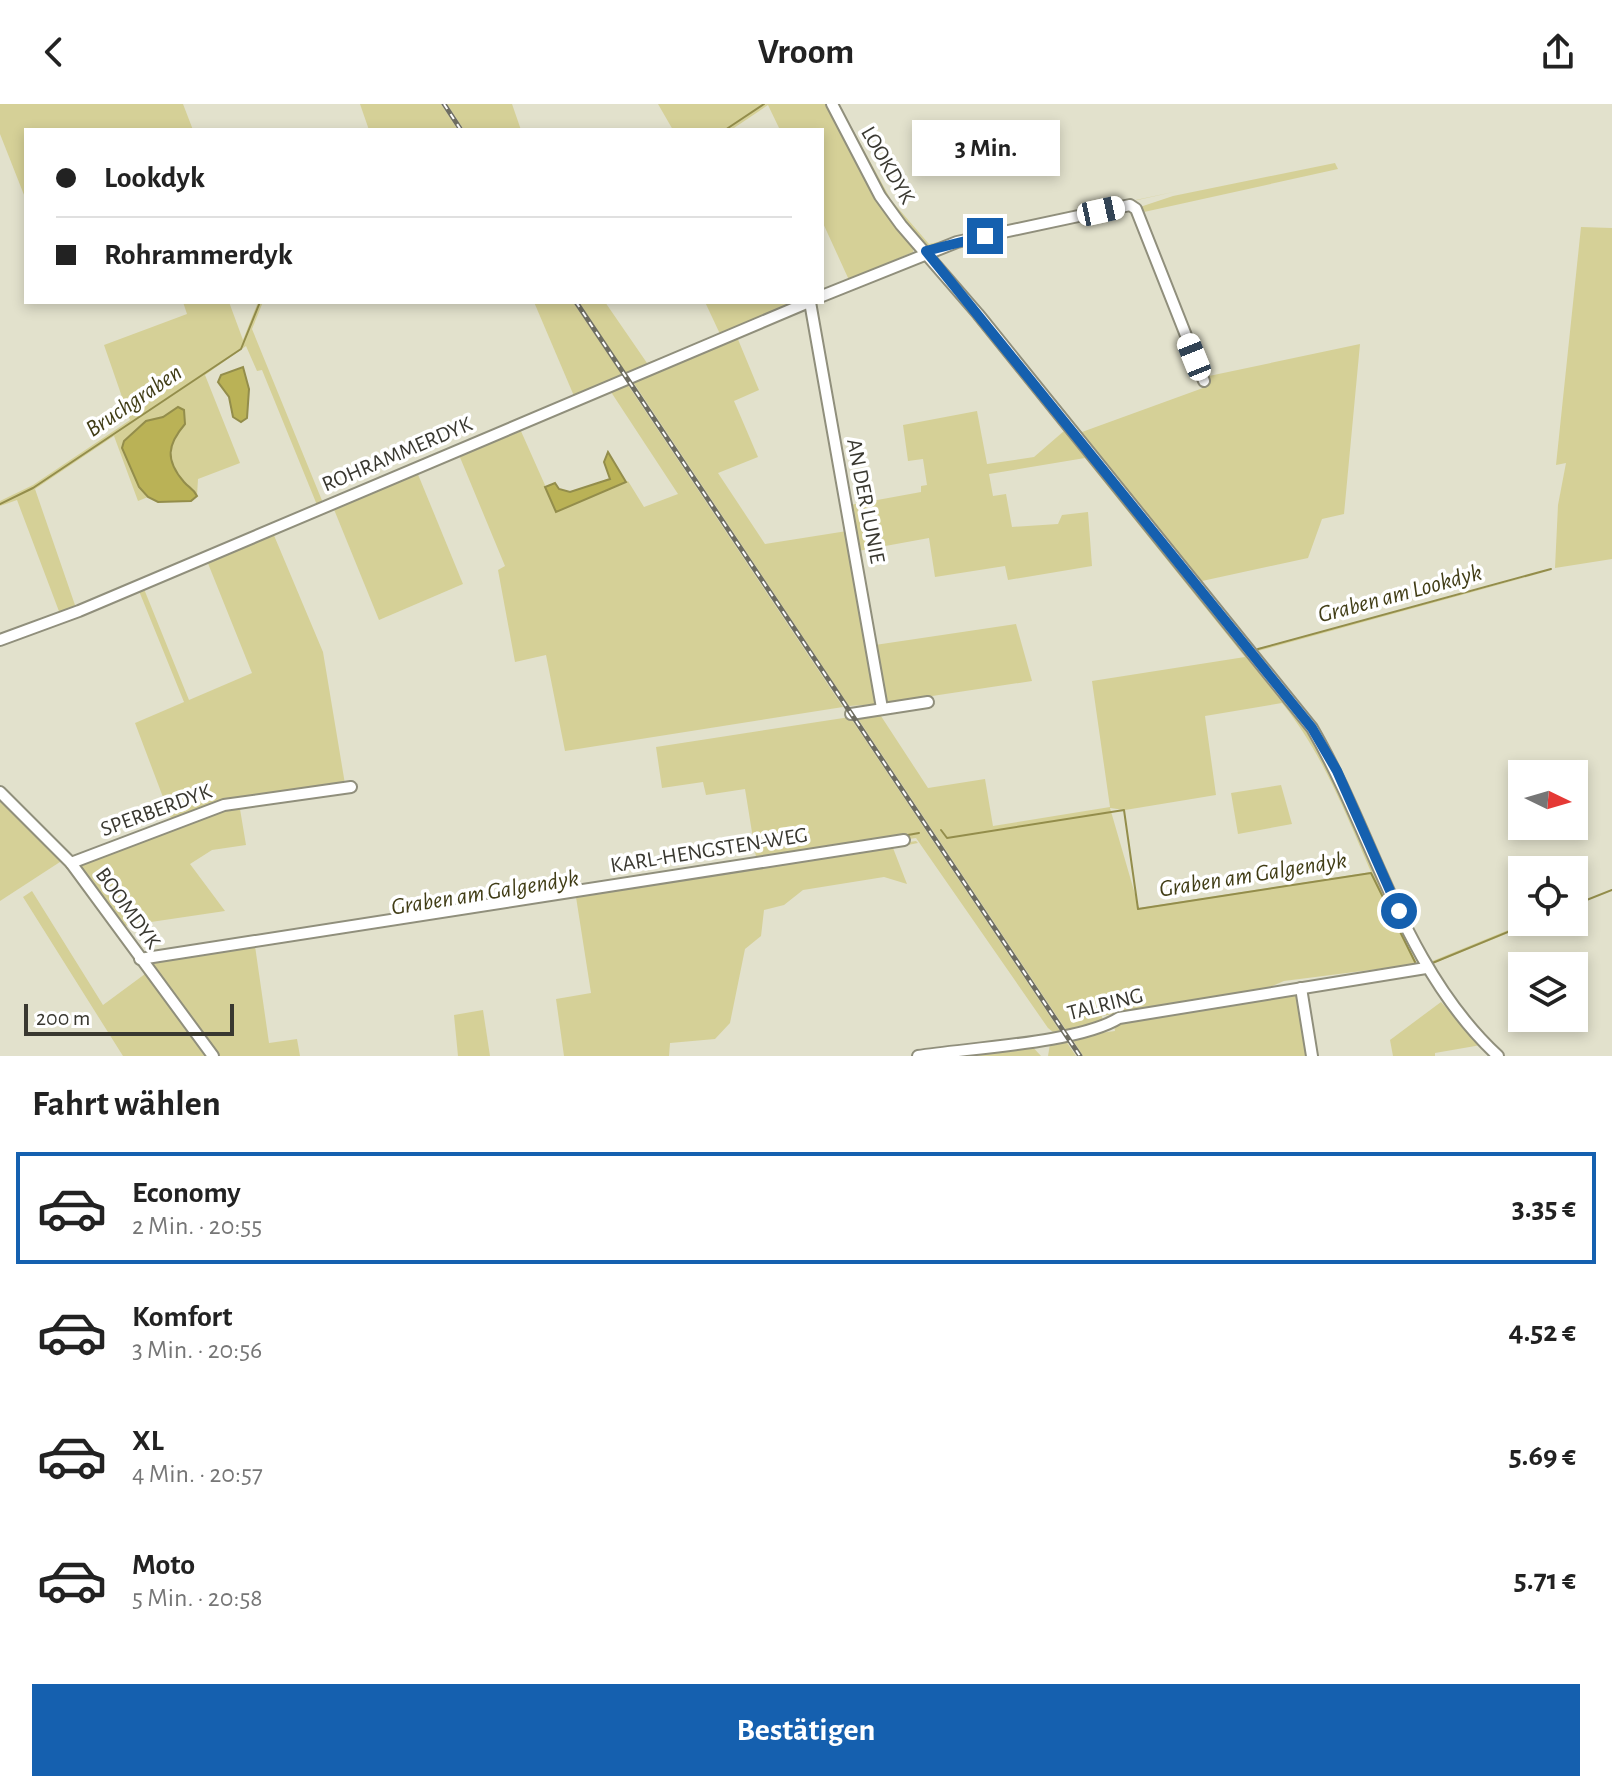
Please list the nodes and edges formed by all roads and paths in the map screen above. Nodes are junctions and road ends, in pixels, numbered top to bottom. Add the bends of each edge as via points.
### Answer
1 (832, 104) edge
2 (926, 251) junction
3 (824, 295) edge
4 (804, 304) edge
5 (809, 304) edge
6 (1204, 381) dead end
7 (0, 640) edge
8 (928, 702) dead end
9 (882, 708) junction
10 (851, 714) dead end
11 (351, 787) dead end
12 (0, 792) edge
13 (904, 840) dead end
14 (71, 863) junction
15 (140, 959) junction
16 (1426, 968) junction
17 (1301, 988) junction
18 (213, 1056) edge
19 (918, 1056) edge
20 (1312, 1056) edge
21 (1498, 1056) edge

1 - 2 street, LOOKDYK via 880,196
2 - 3 street
2 - 6 street via 1130,205
2 - 16 street, LOOKDYK via 1312,728 1337,771
4 - 7 street, ROHRAMMERDYK
5 - 9 street, AN DER LUNIE
8 - 9 street
9 - 10 street
11 - 14 street, SPERBERDYK via 224,805
12 - 14 street, BOOMDYK
13 - 15 street, KARL-HENGSTEN-WEG
14 - 15 street, BOOMDYK
15 - 18 street, BOOMDYK
16 - 17 street, TALRING
16 - 21 street, LOOKDYK via 1446,1000
17 - 19 street, TALRING via 1119,1018 1066,1035
17 - 20 street

